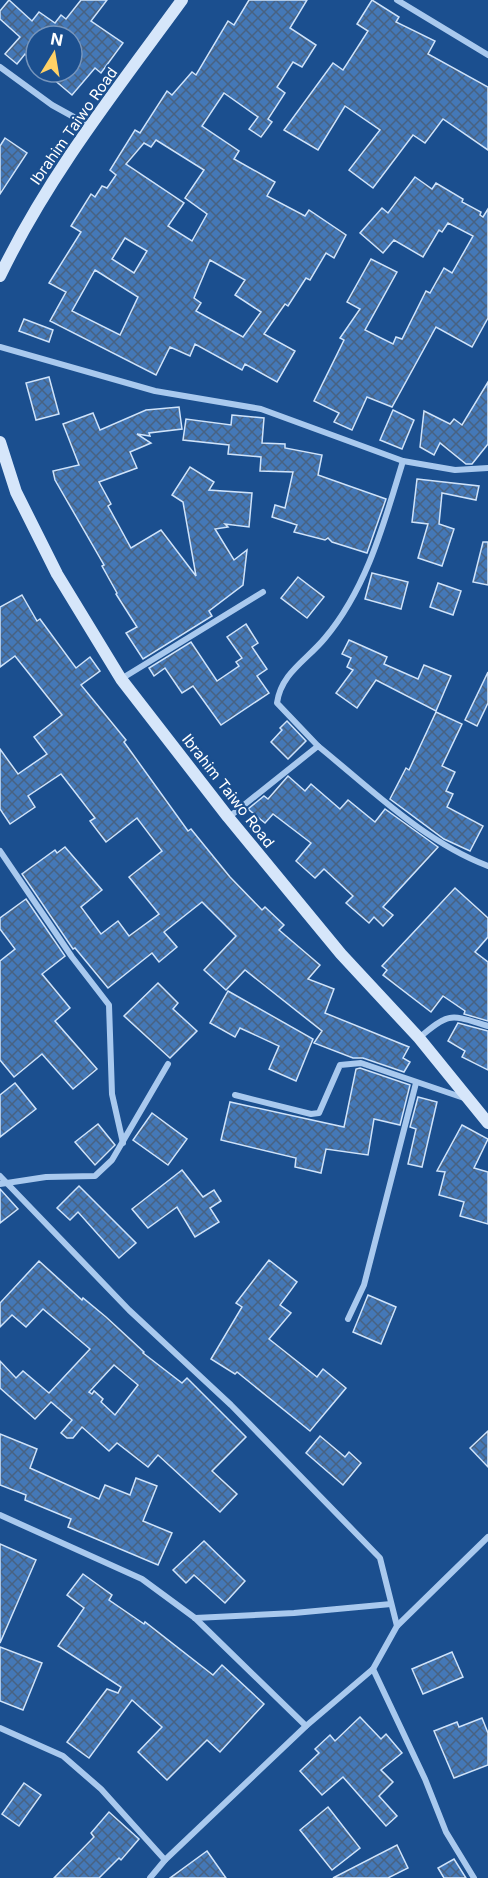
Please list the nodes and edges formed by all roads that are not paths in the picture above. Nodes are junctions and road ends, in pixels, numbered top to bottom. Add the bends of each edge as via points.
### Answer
1 (182, 0) edge
2 (397, 0) edge
3 (488, 55) edge
4 (0, 67) edge
5 (90, 126) junction
6 (0, 276) edge
7 (0, 347) edge
8 (0, 442) edge
9 (403, 461) junction
10 (488, 468) edge
11 (263, 592) dead end
12 (121, 679) junction
13 (318, 746) junction
14 (228, 817) junction
15 (0, 851) edge
16 (488, 866) edge
17 (488, 1026) edge
18 (419, 1038) junction
19 (168, 1064) dead end
20 (416, 1083) junction
21 (235, 1095) dead end
22 (467, 1099) junction
23 (488, 1123) edge
24 (123, 1143) junction
25 (1, 1180) edge
26 (348, 1319) dead end
27 (0, 1515) edge
28 (488, 1537) edge
29 (391, 1604) junction
30 (195, 1618) junction
31 (397, 1626) junction
32 (373, 1668) junction
33 (306, 1726) junction
34 (0, 1728) edge
35 (165, 1860) junction
36 (150, 1878) edge
37 (474, 1878) edge

1 - 5 main road, Ibrahim Taiwo Road
2 - 3 street
4 - 5 street via 52,105
5 - 6 main road, Ibrahim Taiwo Road via 45,193
7 - 9 street via 155,391 261,409
8 - 12 main road, Ibrahim Taiwo Road via 16,492 57,574
9 - 10 street via 454,470
9 - 13 street via 378,542 354,594 326,637 284,680 279,691 277,703
11 - 12 street
12 - 14 main road, Ibrahim Taiwo Road
13 - 14 street
13 - 16 street via 417,826
14 - 18 main road, Ibrahim Taiwo Road via 341,954
15 - 24 street via 72,957 110,1005 112,1094
17 - 18 street via 451,1016
18 - 22 main road, Ibrahim Taiwo Road
19 - 24 street
20 - 21 street via 361,1063 345,1063 340,1065 319,1113
20 - 22 street
20 - 26 street via 364,1285
22 - 23 main road, Ibrahim Taiwo Road
24 - 25 street via 95,1176
25 - 29 street via 380,1558
27 - 30 street via 142,1580
28 - 31 street
29 - 30 street
29 - 31 street
30 - 33 street
31 - 32 street
32 - 33 street
32 - 37 street via 446,1832
33 - 35 street
34 - 35 street via 63,1755
35 - 36 street

